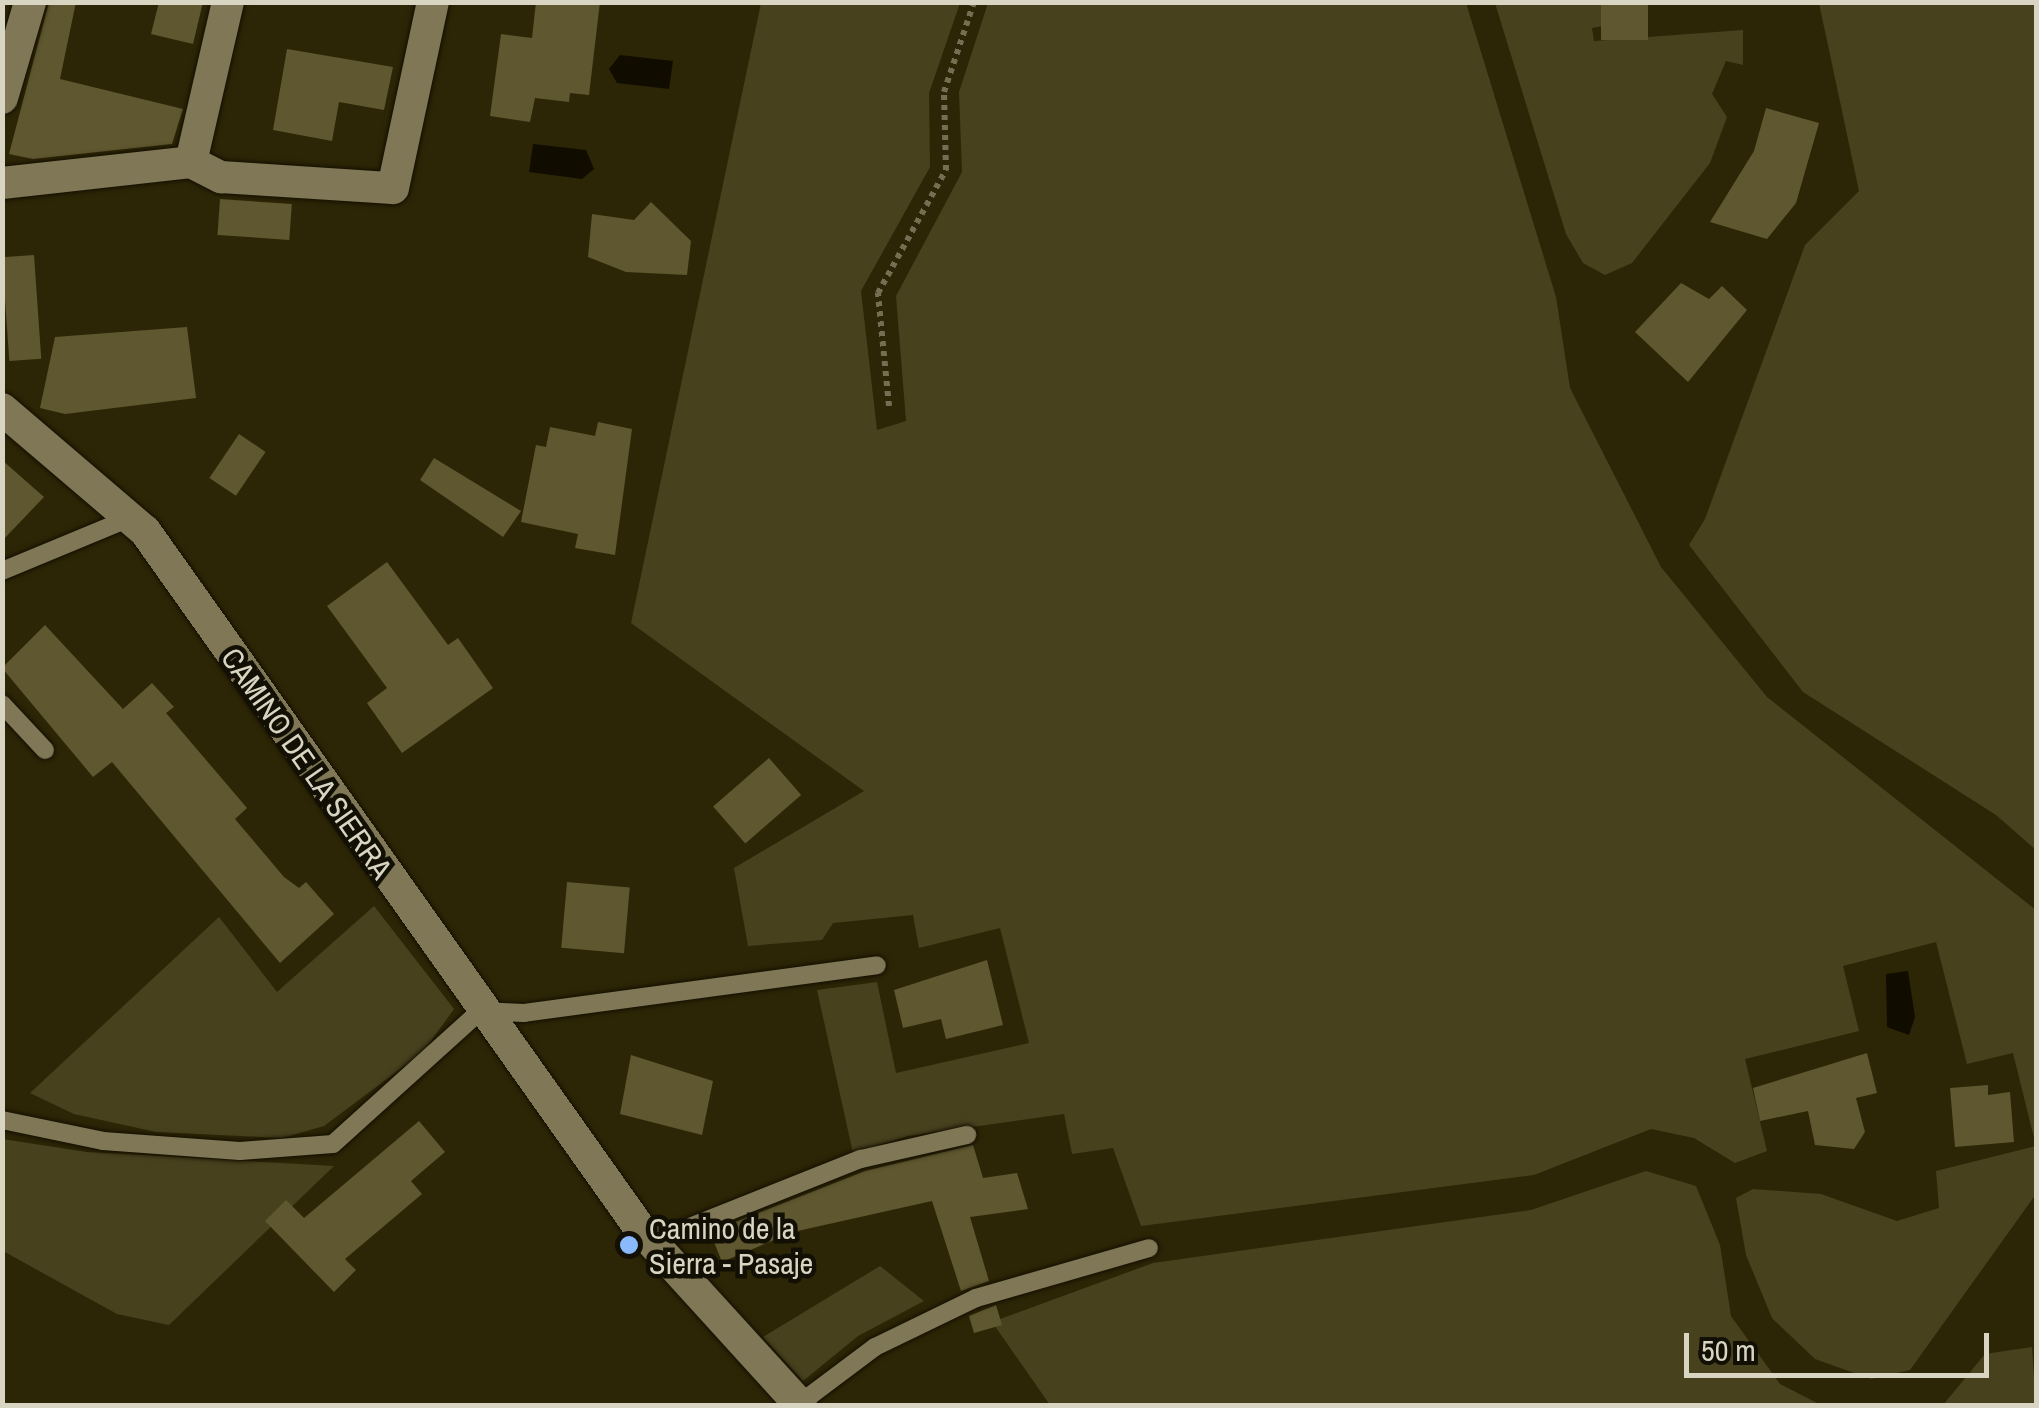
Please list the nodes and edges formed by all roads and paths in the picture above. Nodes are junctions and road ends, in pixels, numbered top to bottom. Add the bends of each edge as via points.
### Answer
1 (30, 2) edge
2 (228, 2) edge
3 (433, 2) edge
4 (974, 2) edge
5 (2, 98) edge
6 (191, 162) junction
7 (2, 183) edge
8 (889, 406) dead end
9 (2, 409) edge
10 (130, 518) junction
11 (2, 571) edge
12 (2, 704) edge
13 (44, 750) dead end
14 (877, 965) dead end
15 (480, 1011) junction
16 (2, 1120) edge
17 (967, 1136) dead end
18 (652, 1242) junction
19 (1148, 1248) dead end
20 (800, 1404) edge

1 - 5 street
2 - 6 street
3 - 6 street via 393,188 220,176
4 - 8 path via 944,92 946,170 878,294
6 - 7 street
9 - 10 street, CAMINO DE LA SIERRA
10 - 11 lane
10 - 15 street, CAMINO DE LA SIERRA
12 - 13 lane
14 - 15 lane via 524,1013
15 - 16 lane via 333,1144 240,1151 103,1141
15 - 18 street, CAMINO DE LA SIERRA
17 - 18 lane via 860,1158
18 - 20 street, CAMINO DE LA SIERRA
19 - 20 lane, CAMINO DE LA SIERRA via 976,1298 875,1347

